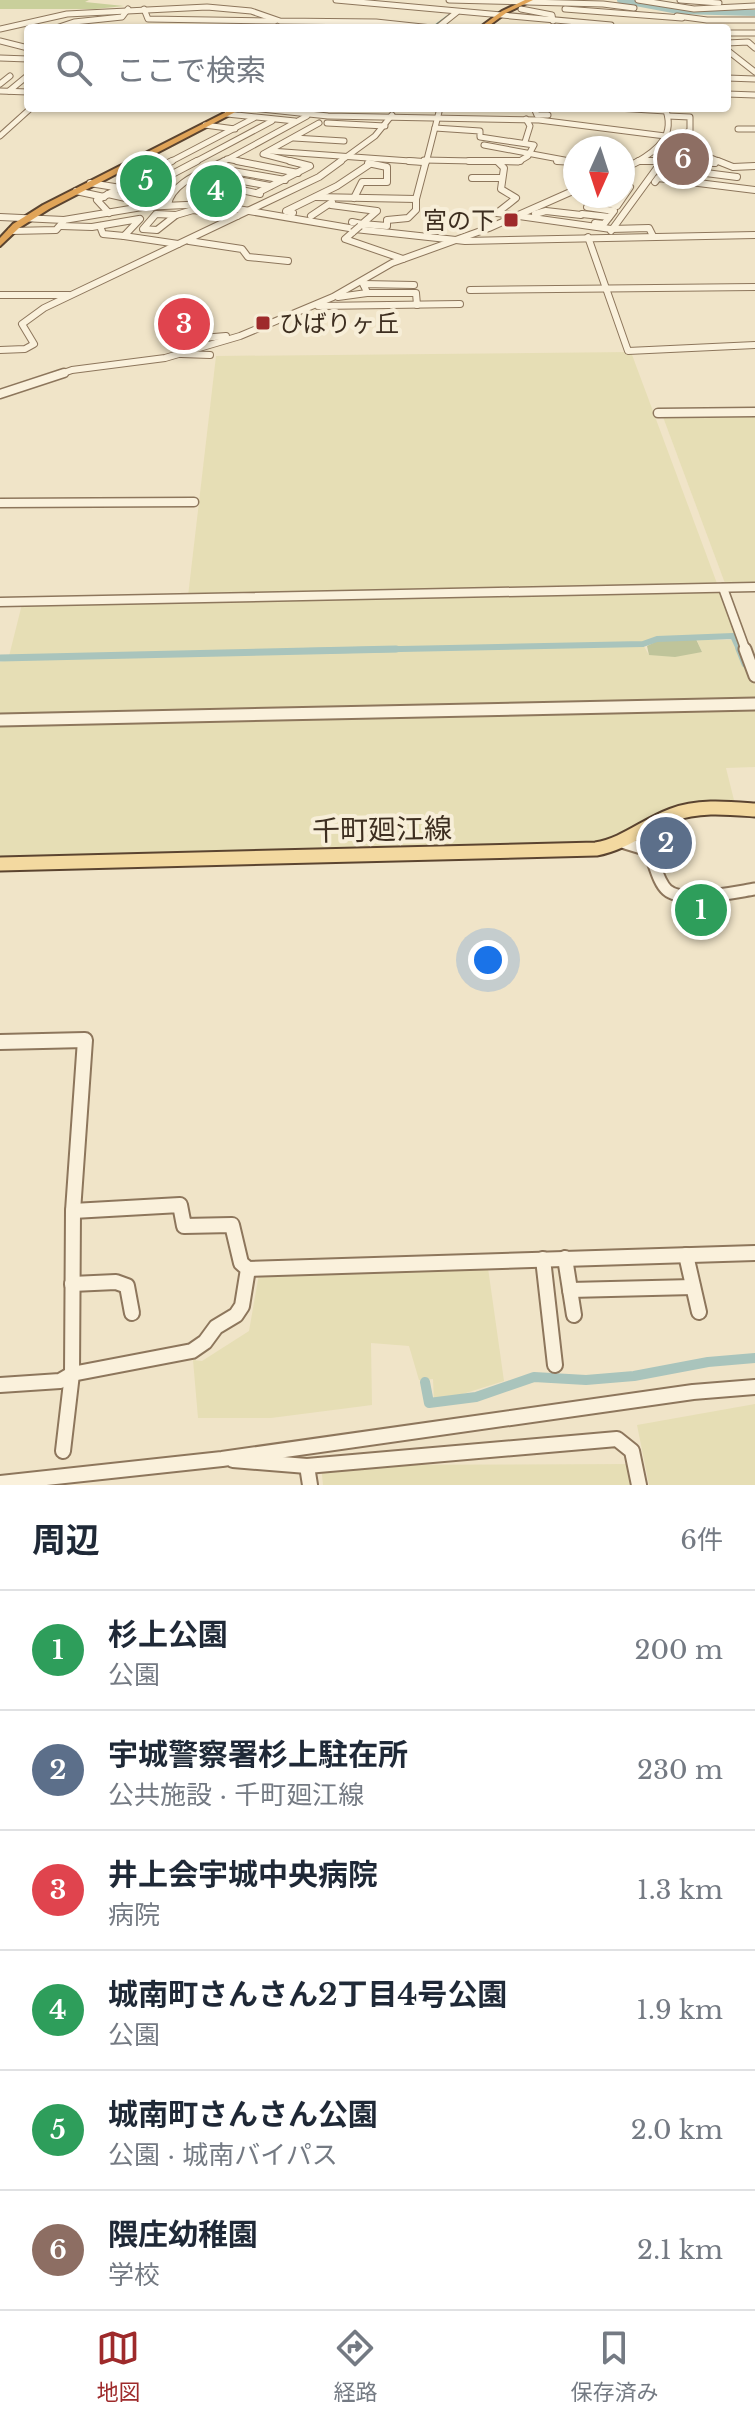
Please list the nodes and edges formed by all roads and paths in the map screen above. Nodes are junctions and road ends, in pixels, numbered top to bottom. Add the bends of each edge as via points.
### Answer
1 (178, 0) edge
2 (336, 0) edge
3 (407, 0) edge
4 (449, 0) edge
5 (680, 0) edge
6 (640, 1) edge
7 (472, 2) edge
8 (393, 4) edge
9 (522, 4) edge
10 (754, 6) edge
11 (207, 7) junction
12 (633, 8) junction
13 (128, 9) junction
14 (144, 9) junction
15 (418, 9) junction
16 (443, 12) junction
17 (228, 13) junction
18 (456, 13) junction
19 (613, 15) junction
20 (497, 17) junction
21 (635, 17) junction
22 (683, 18) junction
23 (247, 20) junction
24 (755, 20) edge
25 (277, 21) junction
26 (553, 21) junction
27 (74, 22) junction
28 (220, 22) junction
29 (269, 22) joint
30 (62, 24) edge
31 (68, 24) edge
32 (248, 24) edge
33 (286, 24) edge
34 (367, 24) edge
35 (440, 24) edge
36 (487, 24) edge
37 (565, 24) edge
38 (612, 24) edge
39 (637, 24) dead end
40 (692, 24) edge
41 (0, 29) edge
42 (731, 32) edge
43 (755, 33) edge
44 (24, 40) edge
45 (0, 41) edge
46 (731, 43) edge
47 (12, 44) junction
48 (24, 47) edge
49 (755, 48) edge
50 (0, 52) edge
51 (731, 53) edge
52 (0, 58) edge
53 (24, 59) edge
54 (731, 63) edge
55 (743, 63) junction
56 (755, 63) edge
57 (755, 72) edge
58 (10, 76) dead end
59 (24, 78) edge
60 (755, 79) edge
61 (731, 82) edge
62 (2, 90) edge
63 (24, 92) edge
64 (731, 94) edge
65 (755, 95) edge
66 (26, 112) edge
67 (231, 112) edge
68 (285, 112) edge
69 (405, 112) edge
70 (439, 112) edge
71 (479, 112) edge
72 (564, 112) edge
73 (614, 112) edge
74 (666, 112) edge
75 (227, 114) junction
76 (309, 115) junction
77 (392, 115) junction
78 (402, 115) junction
79 (534, 115) edge
80 (438, 116) junction
81 (340, 117) junction
82 (612, 117) dead end
83 (254, 118) junction
84 (478, 118) junction
85 (273, 120) junction
86 (563, 120) junction
87 (297, 121) junction
88 (319, 123) junction
89 (334, 123) junction
90 (205, 125) junction
91 (363, 125) junction
92 (385, 126) junction
93 (435, 128) junction
94 (234, 129) junction
95 (309, 129) junction
96 (738, 129) dead end
97 (755, 129) edge
98 (3, 130) edge
99 (480, 131) junction
100 (251, 132) junction
101 (502, 132) dead end
102 (0, 136) edge
103 (270, 136) junction
104 (296, 136) junction
105 (665, 136) junction
106 (525, 142) junction
107 (281, 144) junction
108 (484, 145) dead end
109 (336, 147) junction
110 (658, 147) junction
111 (675, 149) junction
112 (270, 151) junction
113 (326, 154) junction
114 (528, 154) junction
115 (137, 159) junction
116 (227, 159) junction
117 (347, 159) junction
118 (424, 161) junction
119 (498, 162) junction
120 (563, 162) edge
121 (669, 162) junction
122 (636, 163) joint
123 (370, 164) junction
124 (691, 164) dead end
125 (162, 166) junction
126 (755, 166) edge
127 (745, 168) junction
128 (726, 169) junction
129 (181, 170) junction
130 (698, 172) dead end
131 (298, 173) junction
132 (201, 174) junction
133 (676, 174) dead end
134 (222, 177) junction
135 (319, 177) junction
136 (737, 177) junction
137 (472, 178) dead end
138 (502, 178) junction
139 (192, 179) junction
140 (285, 180) junction
141 (90, 183) junction
142 (211, 183) junction
143 (155, 184) junction
144 (163, 186) dead end
145 (272, 187) junction
146 (708, 187) junction
147 (118, 189) junction
148 (76, 191) junction
149 (755, 191) edge
150 (290, 192) junction
151 (257, 193) junction
152 (144, 194) junction
153 (636, 195) joint
154 (105, 196) junction
155 (169, 196) junction
156 (315, 197) junction
157 (131, 198) junction
158 (278, 198) junction
159 (354, 198) junction
160 (416, 199) junction
161 (563, 200) joint
162 (332, 201) junction
163 (168, 205) junction
164 (116, 206) dead end
165 (226, 206) junction
166 (563, 206) edge
167 (145, 207) junction
168 (567, 208) edge
169 (592, 208) edge
170 (354, 209) junction
171 (251, 210) junction
172 (109, 213) junction
173 (530, 213) junction
174 (345, 214) dead end
175 (582, 214) junction
176 (176, 215) junction
177 (239, 216) junction
178 (311, 216) junction
179 (515, 216) junction
180 (0, 219) edge
181 (27, 219) junction
182 (139, 219) junction
183 (62, 223) junction
184 (361, 225) junction
185 (100, 226) junction
186 (0, 230) edge
187 (11, 231) junction
188 (611, 233) junction
189 (755, 235) edge
190 (124, 236) junction
191 (588, 237) junction
192 (459, 240) junction
193 (189, 241) junction
194 (0, 243) edge
195 (180, 245) junction
196 (403, 259) junction
197 (288, 261) dead end
198 (755, 287) edge
199 (604, 288) junction
200 (470, 290) dead end
201 (415, 292) junction
202 (370, 293) junction
203 (0, 295) edge
204 (71, 295) junction
205 (333, 297) junction
206 (460, 304) dead end
207 (308, 306) junction
208 (196, 331) dead end
209 (240, 336) junction
210 (190, 339) junction
211 (755, 345) edge
212 (0, 350) edge
213 (16, 350) junction
214 (181, 354) junction
215 (210, 355) dead end
216 (0, 357) edge
217 (0, 394) edge
218 (755, 412) edge
219 (658, 413) dead end
220 (194, 502) dead end
221 (0, 503) edge
222 (755, 587) edge
223 (723, 588) junction
224 (0, 602) edge
225 (755, 676) edge
226 (755, 704) edge
227 (0, 720) edge
228 (755, 810) edge
229 (625, 843) junction
230 (0, 864) edge
231 (755, 889) edge
232 (0, 1042) edge
233 (73, 1211) junction
234 (755, 1253) edge
235 (686, 1255) junction
236 (565, 1258) junction
237 (543, 1259) junction
238 (248, 1269) junction
239 (72, 1284) junction
240 (693, 1287) junction
241 (570, 1290) junction
242 (699, 1312) dead end
243 (132, 1313) dead end
244 (574, 1315) dead end
245 (555, 1365) dead end
246 (72, 1374) junction
247 (0, 1385) edge
248 (755, 1387) edge
249 (63, 1451) dead end
250 (222, 1459) junction
251 (307, 1466) junction
252 (0, 1483) edge
253 (310, 1485) edge
254 (639, 1485) edge

1 - 11 street
2 - 8 street via 385,9
3 - 8 street
4 - 7 street
5 - 10 street
6 - 10 street via 694,9
6 - 12 street
7 - 9 street
7 - 18 street
8 - 15 street
9 - 12 street
9 - 19 street
9 - 20 highway
9 - 26 street via 552,15
11 - 14 street
11 - 17 street
12 - 19 street
12 - 21 street
12 - 22 street
13 - 14 street
13 - 27 street via 122,17
13 - 41 street via 67,14
14 - 28 street via 146,19
15 - 16 street
15 - 16 street via 448,8
16 - 18 street
17 - 23 street
17 - 25 street via 251,11
17 - 28 street via 216,16
18 - 20 street
18 - 35 street
19 - 21 street
19 - 38 street
20 - 26 street
20 - 36 highway
21 - 22 street
21 - 39 street
22 - 24 street
22 - 40 street
23 - 28 street
23 - 29 street
23 - 32 street
25 - 29 street
25 - 33 street
26 - 37 street
27 - 30 street via 49,20
27 - 31 street
33 - 34 street via 296,19
42 - 43 street
44 - 47 street
45 - 47 street
46 - 49 street via 748,42
47 - 48 street
47 - 50 street
51 - 55 street
52 - 53 street
54 - 55 street
55 - 56 street
55 - 57 street
58 - 62 street
59 - 62 street
60 - 61 street
62 - 63 street
64 - 65 street
66 - 98 street
67 - 75 highway
68 - 76 street
69 - 78 street
70 - 80 street
71 - 84 street
72 - 86 street
73 - 82 street
74 - 105 street via 671,125
74 - 111 street via 691,121
75 - 83 street
75 - 90 highway
76 - 81 street
76 - 87 street
77 - 78 street
77 - 81 street
77 - 92 street
78 - 80 street
79 - 84 street
79 - 86 street
79 - 86 street via 561,126
79 - 106 street
80 - 84 street
80 - 93 street
81 - 89 street
83 - 85 street
83 - 94 street
85 - 87 street
85 - 100 street
86 - 105 street
87 - 88 street
87 - 103 street
88 - 89 street
88 - 95 street
89 - 91 street
90 - 94 street
90 - 115 highway
91 - 92 street
91 - 95 street via 356,131
92 - 117 street
93 - 99 street
93 - 118 street
94 - 100 street
94 - 125 street
95 - 104 street
96 - 97 street
98 - 102 street
99 - 101 street
99 - 106 street via 480,137
100 - 103 street
100 - 129 street
103 - 104 street
103 - 116 street
104 - 107 street
104 - 109 street via 349,137
105 - 110 street
106 - 114 street via 533,144
107 - 109 street
107 - 112 street
108 - 114 street
109 - 113 street
110 - 111 street
110 - 122 street
111 - 121 street
111 - 128 street via 699,153
112 - 113 street
112 - 131 street via 263,154 310,165
113 - 117 street via 323,160
114 - 119 street via 521,161
114 - 120 street
115 - 125 street
115 - 141 highway
116 - 131 street
116 - 132 street
117 - 118 street
117 - 123 street
117 - 135 street
118 - 119 street
118 - 160 street
119 - 138 street via 504,168
121 - 122 street
121 - 124 street
121 - 128 street
121 - 153 street
123 - 156 street
123 - 159 street via 387,167 387,182 362,182
125 - 129 street
125 - 147 street
126 - 127 street
127 - 128 street
127 - 136 street
127 - 149 street
128 - 130 street
128 - 136 street
129 - 132 street
129 - 143 street
131 - 135 street
131 - 140 street
132 - 139 street
133 - 136 street via 734,182
134 - 140 street via 236,171
134 - 142 street
134 - 145 street
135 - 150 street
137 - 138 street
138 - 179 street via 501,189 516,198 497,213
139 - 142 street
139 - 155 street
140 - 145 street
141 - 147 street
141 - 148 highway
142 - 151 street
142 - 165 street via 195,194 235,198
143 - 144 street
143 - 152 street
145 - 151 street
146 - 146 street via 655,182 658,178
146 - 149 street
147 - 154 street
147 - 157 street
148 - 154 street
148 - 181 highway
150 - 156 street
150 - 158 street
151 - 158 street
152 - 155 street
152 - 157 street
153 - 188 street
154 - 157 street
154 - 164 street
154 - 172 street via 96,201
155 - 163 street
156 - 162 street
156 - 178 street via 286,211
158 - 171 street
159 - 160 street
159 - 162 street
160 - 184 street via 416,210 408,218 387,220 387,226
161 - 166 street
161 - 173 street
162 - 170 street
162 - 178 street
163 - 165 street
163 - 167 street
165 - 171 street
167 - 172 street
167 - 182 street
168 - 175 street
169 - 175 street
170 - 174 street
170 - 184 street via 377,211
171 - 177 street
171 - 192 street via 367,231
172 - 183 street
173 - 175 street
173 - 179 street
175 - 175 street via 604,224 614,211
175 - 179 street
175 - 188 street
176 - 176 street via 153,215 143,229 157,230
176 - 177 street via 193,210
177 - 193 street
178 - 184 street
179 - 192 street
180 - 181 street
180 - 186 street via 8,225
181 - 183 street
181 - 187 highway
182 - 185 street
182 - 190 street
183 - 185 street
183 - 187 street via 56,230
184 - 196 street, bridge via 345,239
185 - 190 street via 103,234
187 - 194 highway
188 - 189 street via 649,228 653,236
188 - 191 street
190 - 195 street
191 - 192 street
191 - 199 street
192 - 196 street
193 - 195 street
193 - 197 street
195 - 204 street
196 - 205 street
198 - 199 street
199 - 200 street
199 - 211 street via 628,351
201 - 202 street via 371,301
201 - 202 street via 363,284
201 - 206 street
201 - 207 street
202 - 205 street
203 - 204 street
204 - 213 street via 23,322 35,342
205 - 207 street
207 - 209 street
208 - 210 street
209 - 210 street
209 - 214 street
210 - 214 street via 181,346
212 - 213 street
213 - 216 street
214 - 215 street
214 - 217 street via 88,366
218 - 219 street
220 - 221 street
222 - 223 street
223 - 224 street
223 - 225 street
226 - 227 street
228 - 229 main road, 千町廻江線 via 679,813
229 - 230 main road, 千町廻江線 via 560,850
229 - 231 street via 648,850 664,885 674,894
232 - 233 street via 85,1040
233 - 238 street via 180,1205 184,1226 232,1225 241,1263
233 - 239 street
234 - 235 street
235 - 236 street
235 - 240 street
236 - 237 street
236 - 241 street
237 - 238 street
237 - 245 street
238 - 246 street via 236,1315 192,1351
239 - 243 street via 127,1286
239 - 246 street
240 - 241 street
240 - 242 street
241 - 244 street
246 - 247 street via 60,1381
246 - 249 street
248 - 250 street
250 - 251 street
250 - 252 street
251 - 253 street
251 - 254 street via 617,1439 633,1450

